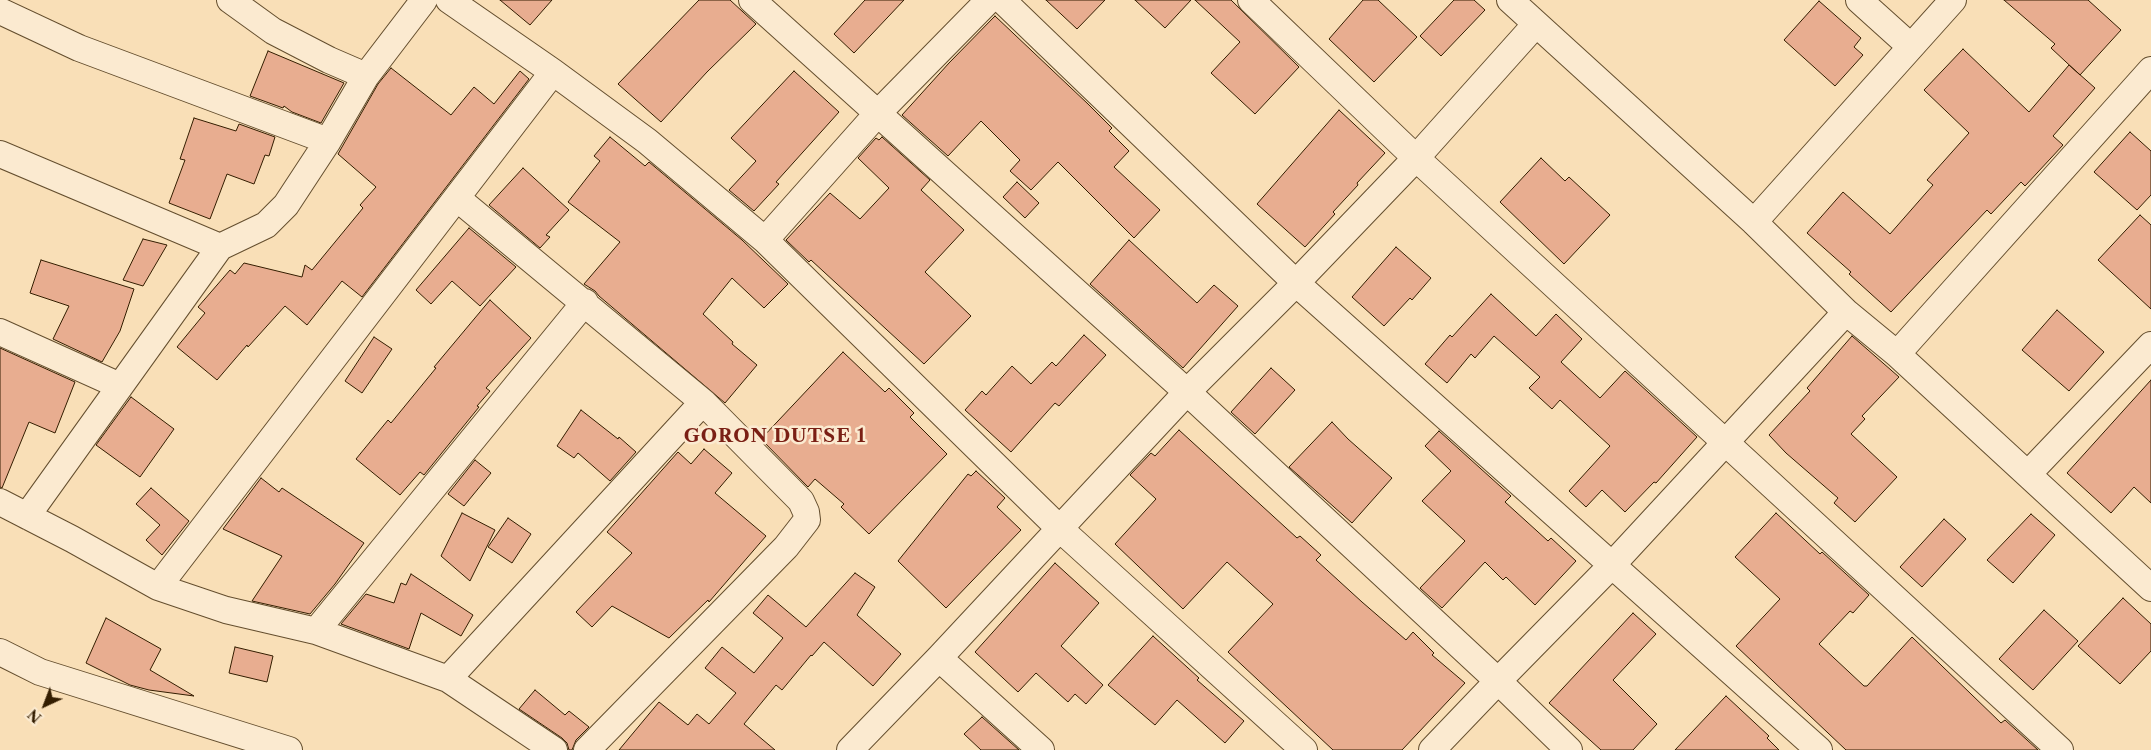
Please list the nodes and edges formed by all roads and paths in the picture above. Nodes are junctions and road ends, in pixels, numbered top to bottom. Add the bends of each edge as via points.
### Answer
1 (230, 0) edge
2 (424, 0) edge
3 (449, 0) edge
4 (752, 0) edge
5 (989, 0) edge
6 (1002, 0) edge
7 (1251, 0) edge
8 (1510, 0) edge
9 (1859, 0) edge
10 (1953, 0) edge
11 (0, 11) edge
12 (1536, 24) junction
13 (1910, 46) junction
14 (2151, 70) edge
15 (553, 72) junction
16 (366, 76) junction
17 (878, 113) junction
18 (328, 141) junction
19 (0, 154) edge
20 (1416, 158) junction
21 (458, 199) junction
22 (1754, 222) junction
23 (765, 240) junction
24 (220, 246) junction
25 (1296, 282) junction
26 (585, 302) junction
27 (1846, 312) junction
28 (0, 332) edge
29 (2151, 345) edge
30 (1897, 354) junction
31 (120, 386) junction
32 (1187, 392) junction
33 (703, 402) junction
34 (1725, 441) junction
35 (2028, 474) junction
36 (0, 502) edge
37 (27, 516) junction
38 (1059, 528) junction
39 (1612, 565) junction
40 (158, 587) junction
41 (2151, 588) edge
42 (316, 631) junction
43 (0, 652) edge
44 (939, 658) junction
45 (448, 679) junction
46 (1498, 680) junction
47 (289, 750) edge
48 (554, 750) edge
49 (587, 750) edge
50 (850, 750) edge
51 (1041, 750) edge
52 (1304, 750) edge
53 (1432, 750) edge
54 (1569, 750) edge
55 (1819, 750) edge
56 (2060, 750) edge

1 - 16 street via 274,31
2 - 16 street
3 - 15 street
4 - 17 street
5 - 17 street
6 - 25 street
7 - 20 street
8 - 12 street
9 - 13 street
10 - 13 street
11 - 18 street via 79,48
12 - 20 street
12 - 22 street
13 - 22 street
14 - 30 street
15 - 21 street
15 - 23 street via 670,159
16 - 18 street
17 - 23 street
17 - 32 street
18 - 24 street via 286,205 266,225
19 - 24 street
20 - 25 street
20 - 34 street
21 - 26 street
21 - 40 street
22 - 27 street
23 - 38 street
24 - 31 street
25 - 32 street
25 - 39 street
26 - 33 street
26 - 42 street
27 - 30 street
27 - 34 street
28 - 31 street
29 - 35 street
30 - 35 street
31 - 37 street
32 - 38 street
32 - 46 street
33 - 45 street
33 - 49 street via 801,501 807,520 786,547
34 - 39 street
34 - 56 street
35 - 41 street
36 - 37 street
37 - 40 street
38 - 44 street
38 - 52 street
39 - 46 street
39 - 55 street
40 - 42 street via 226,610
42 - 45 street
43 - 47 street via 40,672
44 - 50 street
44 - 51 street
45 - 48 street
46 - 53 street
46 - 54 street

